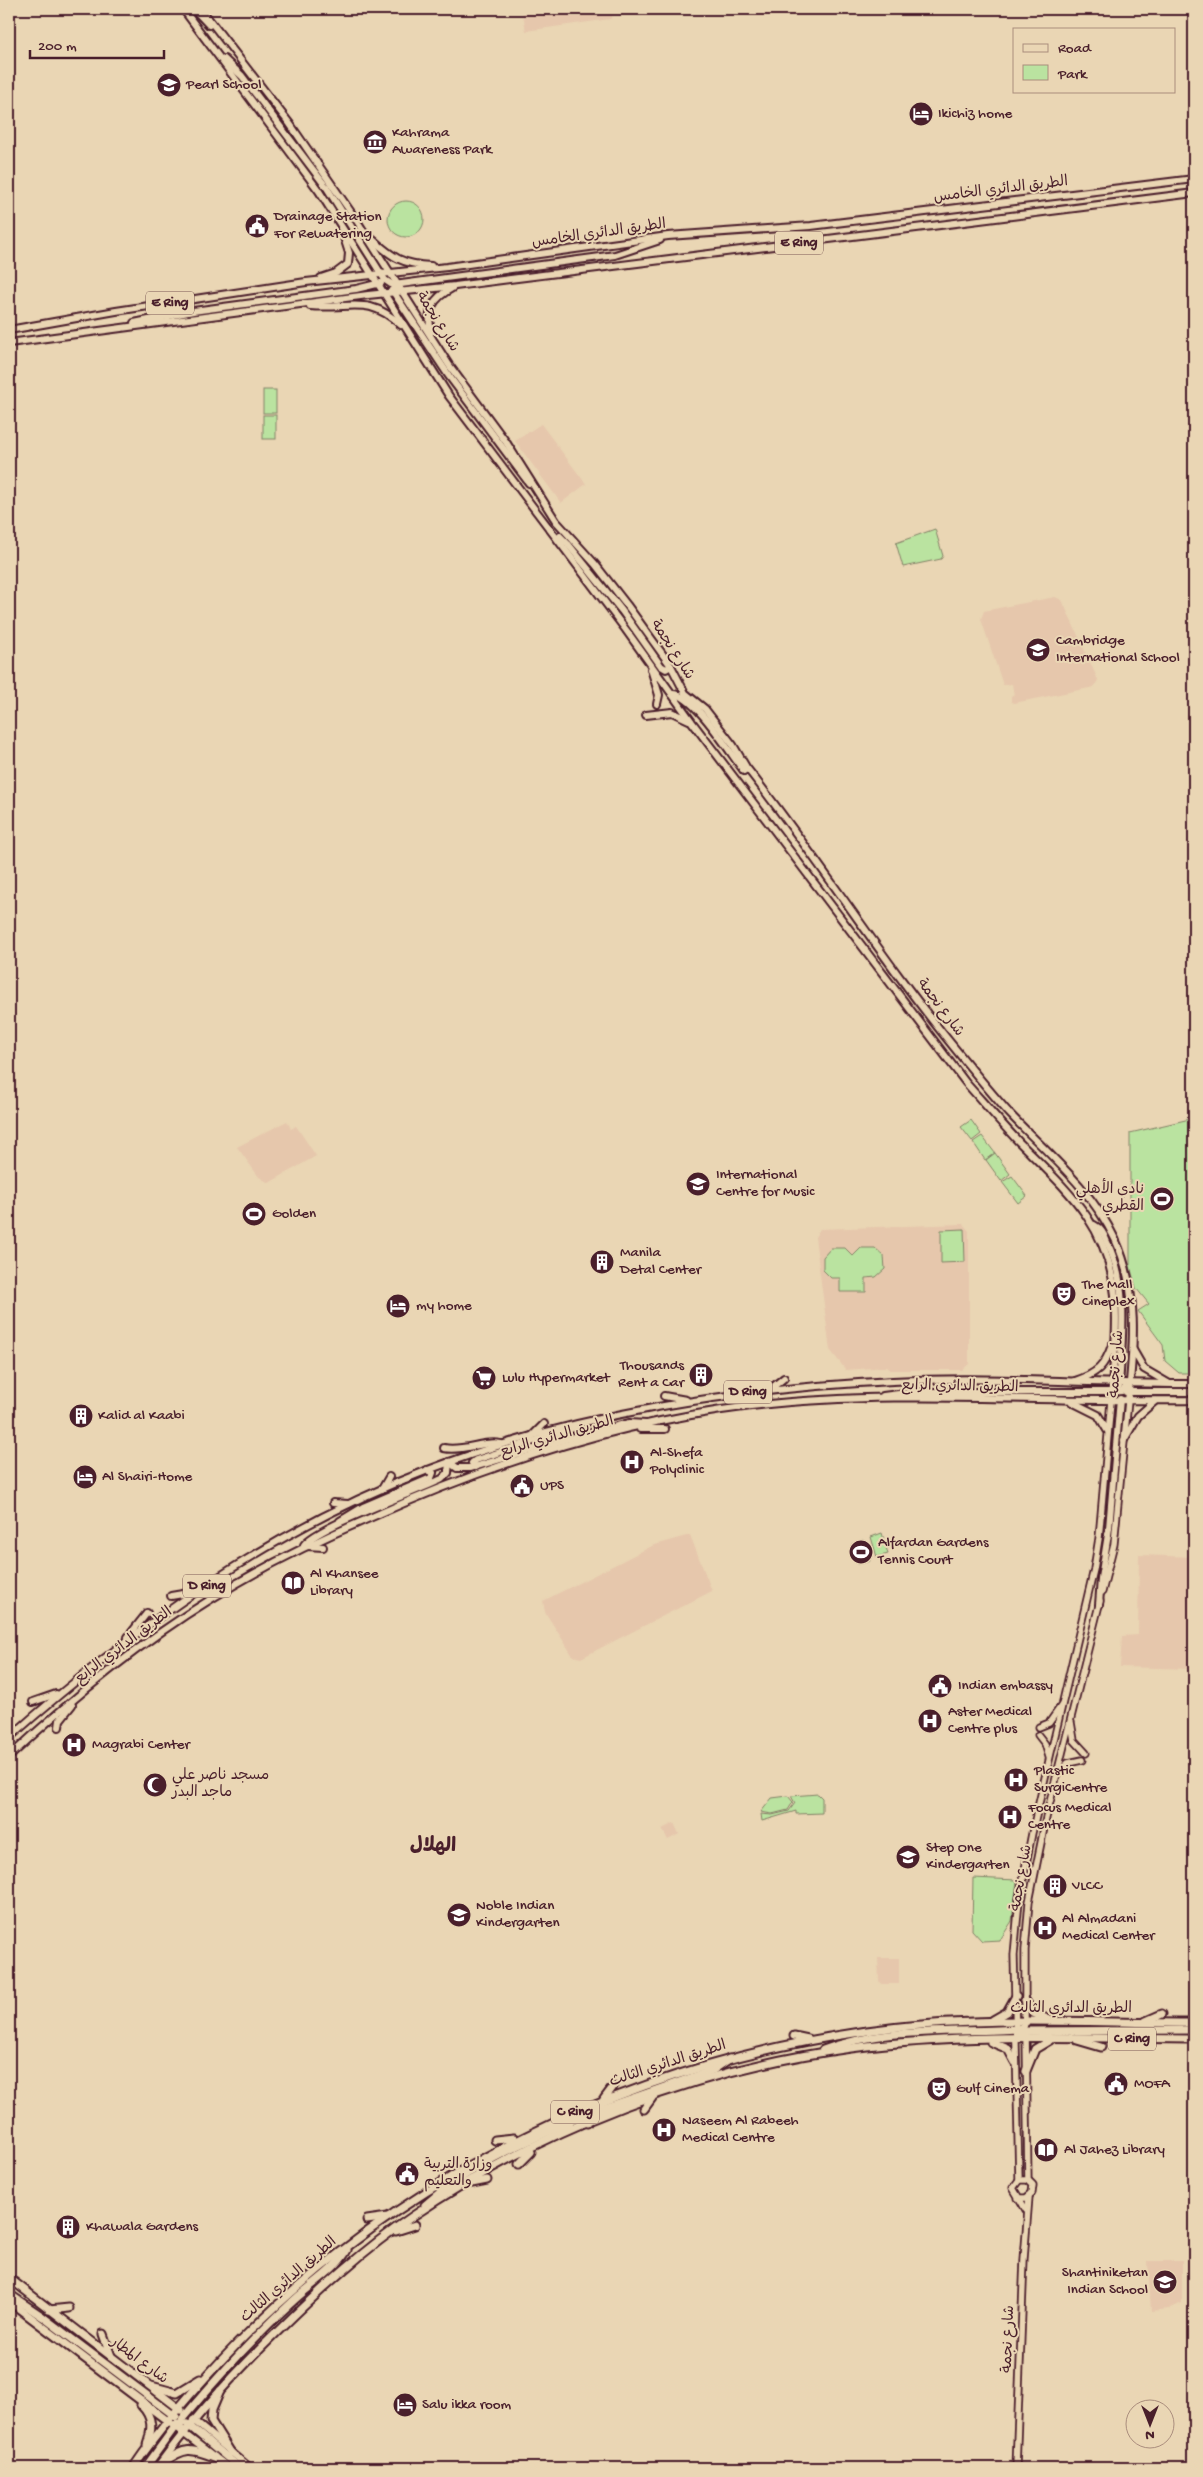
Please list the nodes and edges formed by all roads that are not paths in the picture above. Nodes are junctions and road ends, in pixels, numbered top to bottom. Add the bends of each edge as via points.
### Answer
1 (183, 9) edge
2 (194, 9) edge
3 (201, 9) edge
4 (225, 40) junction
5 (210, 46) junction
6 (1194, 179) edge
7 (1194, 193) edge
8 (340, 222) junction
9 (365, 234) junction
10 (668, 236) junction
11 (447, 267) junction
12 (391, 274) junction
13 (373, 275) junction
14 (382, 280) junction
15 (306, 282) junction
16 (455, 286) junction
17 (393, 287) junction
18 (403, 292) junction
19 (384, 293) junction
20 (302, 305) junction
21 (119, 328) junction
22 (9, 330) edge
23 (408, 331) junction
24 (433, 338) junction
25 (9, 343) edge
26 (536, 492) junction
27 (550, 528) junction
28 (646, 659) junction
29 (671, 666) junction
30 (672, 694) junction
31 (657, 704) dead end
32 (646, 715) dead end
33 (691, 720) junction
34 (724, 744) junction
35 (793, 829) junction
36 (1094, 1225) junction
37 (1115, 1337) junction
38 (1132, 1345) junction
39 (784, 1378) dead end
40 (1069, 1383) junction
41 (1112, 1383) junction
42 (1120, 1383) junction
43 (1130, 1383) junction
44 (1169, 1384) junction
45 (1194, 1384) edge
46 (768, 1391) junction
47 (1111, 1392) junction
48 (1120, 1392) junction
49 (1129, 1392) junction
50 (1194, 1392) edge
51 (664, 1396) dead end
52 (867, 1400) junction
53 (1066, 1400) junction
54 (1194, 1400) edge
55 (687, 1401) junction
56 (1111, 1401) junction
57 (1120, 1401) junction
58 (1128, 1401) junction
59 (1158, 1401) junction
60 (1194, 1404) edge
61 (585, 1422) junction
62 (544, 1424) dead end
63 (649, 1424) junction
64 (629, 1429) junction
65 (665, 1430) dead end
66 (1107, 1430) junction
67 (533, 1435) junction
68 (1124, 1440) junction
69 (502, 1444) junction
70 (444, 1448) dead end
71 (449, 1462) junction
72 (476, 1467) junction
73 (428, 1470) junction
74 (388, 1477) dead end
75 (381, 1489) junction
76 (333, 1503) dead end
77 (349, 1504) junction
78 (336, 1525) junction
79 (304, 1546) junction
80 (323, 1547) dead end
81 (200, 1590) junction
82 (171, 1596) dead end
83 (1099, 1605) junction
84 (148, 1613) dead end
85 (124, 1643) junction
86 (60, 1693) junction
87 (76, 1698) junction
88 (33, 1702) dead end
89 (1063, 1702) junction
90 (1071, 1714) junction
91 (59, 1727) dead end
92 (1039, 1727) dead end
93 (1038, 1735) dead end
94 (9, 1738) edge
95 (1086, 1753) dead end
96 (9, 1757) edge
97 (1050, 1759) junction
98 (1082, 1760) dead end
99 (1057, 1775) junction
100 (1016, 1996) junction
101 (1025, 2000) junction
102 (1162, 2014) dead end
103 (987, 2022) junction
104 (1025, 2022) junction
105 (1055, 2022) junction
106 (1143, 2023) junction
107 (1194, 2024) edge
108 (1004, 2026) junction
109 (1016, 2026) junction
110 (1194, 2030) edge
111 (1026, 2035) junction
112 (794, 2036) dead end
113 (1016, 2038) junction
114 (1056, 2038) junction
115 (1069, 2038) junction
116 (978, 2039) junction
117 (1194, 2039) edge
118 (814, 2040) junction
119 (1102, 2047) dead end
120 (808, 2055) junction
121 (731, 2057) junction
122 (1015, 2062) junction
123 (1026, 2071) junction
124 (612, 2087) dead end
125 (652, 2098) junction
126 (604, 2100) junction
127 (644, 2109) dead end
128 (571, 2113) junction
129 (587, 2123) junction
130 (520, 2138) junction
131 (495, 2140) dead end
132 (543, 2142) junction
133 (519, 2164) dead end
134 (487, 2180) dead end
135 (1019, 2180) junction
136 (1028, 2180) junction
137 (459, 2187) junction
138 (1029, 2197) junction
139 (1018, 2198) junction
140 (1026, 2210) junction
141 (390, 2216) junction
142 (412, 2217) junction
143 (367, 2220) dead end
144 (415, 2225) dead end
145 (390, 2233) junction
146 (348, 2247) junction
147 (9, 2278) edge
148 (9, 2294) edge
149 (9, 2301) edge
150 (69, 2308) dead end
151 (49, 2310) junction
152 (103, 2334) dead end
153 (114, 2360) junction
154 (211, 2372) junction
155 (144, 2383) junction
156 (125, 2389) junction
157 (220, 2389) junction
158 (171, 2403) junction
159 (178, 2408) junction
160 (166, 2410) junction
161 (173, 2415) junction
162 (182, 2419) junction
163 (168, 2422) junction
164 (191, 2423) junction
165 (176, 2427) junction
166 (183, 2433) junction
167 (145, 2450) junction
168 (231, 2453) junction
169 (214, 2457) junction
170 (133, 2468) edge
171 (145, 2468) edge
172 (158, 2468) edge
173 (228, 2468) edge
174 (240, 2468) edge
175 (250, 2468) edge
176 (1016, 2468) edge

1 - 5 main road
2 - 4 main road
3 - 4 main road, شارع نجمة
4 - 9 main road, شارع نجمة via 290,124
5 - 8 main road
5 - 14 main road, شارع نجمة via 242,76 327,188
6 - 10 main road, الطريق الدائري الخامس / E Ring via 811,226
7 - 16 main road, الطريق الدائري الخامس / E Ring
8 - 13 main road
8 - 15 main road via 349,253 348,264 331,275
9 - 11 main road via 399,261
9 - 12 main road, شارع نجمة
10 - 11 main road, الطريق الدائري الخامس / E Ring
10 - 17 main road via 615,255
11 - 12 main road, الطريق الدائري الخامس / E Ring
12 - 14 main road, الطريق الدائري الخامس / E Ring
12 - 17 main road, شارع نجمة
13 - 14 main road
13 - 15 main road, E Ring
14 - 17 main road
14 - 19 main road, شارع نجمة
14 - 21 main road, الطريق الدائري الخامس via 356,290 158,317
15 - 22 main road, E Ring
16 - 18 main road, الطريق الدائري الخامس / E Ring
16 - 24 main road via 431,305 428,320
17 - 18 main road, شارع نجمة
17 - 19 main road, E Ring
17 - 26 main road via 449,376
18 - 24 main road, شارع نجمة
19 - 20 main road, E Ring
19 - 23 main road, شارع نجمة
20 - 21 main road, E Ring
20 - 23 main road via 375,307 389,313
21 - 25 main road, E Ring
23 - 27 main road, شارع نجمة via 450,396
24 - 26 main road, شارع نجمة via 523,468
26 - 29 main road, شارع نجمة via 618,593
27 - 28 main road, شارع نجمة
27 - 29 main road via 568,544 662,666 666,669
28 - 30 main road, شارع نجمة
28 - 31 main road via 658,691
29 - 35 main road, شارع نجمة via 685,693 705,709
30 - 33 main road, شارع نجمة
30 - 34 main road via 680,694 699,712
32 - 33 main road via 672,712
33 - 34 main road via 691,714 698,715
33 - 36 main road, شارع نجمة via 966,1083 1067,1189
34 - 35 main road via 787,826
35 - 38 main road, شارع نجمة via 956,1049 1008,1111 1100,1210 1116,1240 1130,1284
36 - 37 main road, شارع نجمة via 1112,1274 1116,1303
36 - 42 main road via 1100,1228 1112,1251 1121,1295
37 - 40 main road via 1101,1369
37 - 41 main road, شارع نجمة
38 - 43 main road, شارع نجمة
38 - 44 main road via 1142,1367
39 - 46 main road
40 - 41 main road, الطريق الدائري الرابع / D Ring
40 - 46 main road, الطريق الدائري الرابع / D Ring via 897,1381
41 - 42 main road, الطريق الدائري الرابع / D Ring
41 - 47 main road, شارع نجمة
41 - 48 main road
42 - 43 main road, الطريق الدائري الرابع / D Ring
42 - 48 main road
43 - 44 main road, الطريق الدائري الرابع / D Ring
43 - 48 main road
43 - 49 main road, شارع نجمة
44 - 45 main road, الطريق الدائري الرابع / D Ring
46 - 55 main road, الطريق الدائري الرابع / D Ring
47 - 48 main road
47 - 52 main road via 914,1392
47 - 56 main road, شارع نجمة
48 - 49 main road
48 - 56 main road
48 - 57 main road
48 - 58 main road
49 - 50 main road
49 - 58 main road, شارع نجمة
51 - 55 main road
52 - 53 main road, الطريق الدائري الرابع / D Ring
52 - 63 main road, الطريق الدائري الرابع / D Ring via 751,1406
53 - 56 main road, الطريق الدائري الرابع / D Ring
53 - 66 main road via 1098,1415
54 - 59 main road, الطريق الدائري الرابع / D Ring
55 - 61 main road, الطريق الدائري الرابع / D Ring
56 - 57 main road, الطريق الدائري الرابع / D Ring
56 - 66 main road, شارع نجمة
57 - 58 main road, الطريق الدائري الرابع / D Ring
57 - 83 main road
58 - 59 main road, الطريق الدائري الرابع / D Ring
58 - 68 main road, شارع نجمة
59 - 60 main road
59 - 68 main road via 1139,1413
61 - 67 main road, الطريق الدائري الرابع / D Ring
61 - 72 main road via 573,1430 476,1460 472,1463
62 - 67 main road
63 - 64 main road, الطريق الدائري الرابع / D Ring
63 - 72 main road via 620,1425 538,1446
64 - 65 main road
64 - 79 main road, الطريق الدائري الرابع / D Ring via 449,1484
66 - 89 main road, شارع نجمة via 1099,1538
67 - 69 main road, الطريق الدائري الرابع / D Ring
68 - 83 main road, شارع نجمة via 1114,1544
69 - 70 main road
69 - 71 main road, الطريق الدائري الرابع / D Ring
71 - 72 main road via 457,1468
71 - 73 main road, الطريق الدائري الرابع / D Ring
71 - 78 main road via 448,1473 439,1481
73 - 75 main road, الطريق الدائري الرابع / D Ring
73 - 78 main road via 433,1473 431,1478 350,1513
74 - 75 main road
75 - 77 main road, الطريق الدائري الرابع / D Ring
76 - 77 main road
77 - 81 main road, الطريق الدائري الرابع / D Ring via 266,1549
78 - 79 main road via 310,1538
79 - 80 main road
79 - 87 main road, الطريق الدائري الرابع / D Ring via 184,1616
81 - 82 main road
81 - 85 main road, الطريق الدائري الرابع / D Ring
83 - 90 main road, شارع نجمة
84 - 85 main road
85 - 86 main road, الطريق الدائري الرابع / D Ring
86 - 88 main road
86 - 94 main road, الطريق الدائري الرابع / D Ring
87 - 91 main road via 60,1720
87 - 96 main road, الطريق الدائري الرابع / D Ring
89 - 92 main road via 1049,1723
89 - 97 main road, شارع نجمة
90 - 95 main road via 1074,1740
90 - 99 main road, شارع نجمة
93 - 97 main road
97 - 100 main road, شارع نجمة via 1019,1900 1014,1955
98 - 99 main road via 1068,1763
99 - 101 main road, شارع نجمة via 1027,1916
100 - 103 highway via 1006,2013
100 - 109 main road, شارع نجمة
101 - 104 main road, شارع نجمة
101 - 105 highway via 1033,2013
102 - 106 highway
103 - 108 highway, الطريق الدائري الثالث / C Ring
103 - 118 highway, الطريق الدائري الثالث / C Ring via 904,2026
104 - 105 highway, الطريق الدائري الثالث / C Ring
104 - 109 highway via 1023,2027
104 - 111 main road, شارع نجمة
105 - 106 highway, الطريق الدائري الثالث / C Ring
106 - 107 highway, الطريق الدائري الثالث / C Ring
108 - 109 highway
108 - 120 highway via 889,2036 842,2043
109 - 113 main road, شارع نجمة
110 - 111 highway
111 - 113 highway, الطريق الدائري الثالث / C Ring
111 - 114 highway, الطريق الدائري الثالث / C Ring
111 - 123 main road, شارع نجمة
112 - 118 highway
113 - 116 highway, الطريق الدائري الثالث / C Ring
113 - 122 main road, شارع نجمة
114 - 115 highway, الطريق الدائري الثالث / C Ring
114 - 123 highway via 1035,2049
115 - 117 highway, الطريق الدائري الثالث / C Ring
115 - 119 highway
116 - 120 highway, الطريق الدائري الثالث / C Ring via 893,2044
116 - 122 highway via 1007,2048
118 - 121 highway, الطريق الدائري الثالث / C Ring
120 - 125 highway, الطريق الدائري الثالث / C Ring via 721,2075
121 - 126 highway, الطريق الدائري الثالث / C Ring
121 - 129 highway via 713,2070 590,2113 586,2117
122 - 135 main road, شارع نجمة
123 - 136 main road, شارع نجمة
124 - 126 highway
125 - 127 highway
125 - 129 highway, الطريق الدائري الثالث / C Ring
126 - 128 highway, الطريق الدائري الثالث / C Ring
128 - 130 highway, الطريق الدائري الثالث / C Ring
128 - 142 highway via 573,2118 570,2122 530,2140 450,2185
129 - 132 highway, الطريق الدائري الثالث / C Ring
130 - 131 highway
130 - 141 highway, الطريق الدائري الثالث / C Ring via 467,2166
132 - 133 highway
132 - 137 highway, الطريق الدائري الثالث / C Ring
134 - 137 highway
135 - 136 main road
135 - 139 main road via 1014,2188
136 - 138 main road via 1033,2188
137 - 142 highway, الطريق الدائري الثالث / C Ring
138 - 139 main road
138 - 140 main road, شارع نجمة
139 - 140 main road
140 - 176 main road, شارع نجمة
141 - 143 highway
141 - 146 highway, الطريق الدائري الثالث / C Ring
142 - 145 highway, الطريق الدائري الثالث / C Ring
144 - 145 highway
145 - 157 highway, الطريق الدائري الثالث / C Ring via 305,2305
146 - 154 highway, الطريق الدائري الثالث / C Ring via 277,2306
146 - 162 highway via 339,2261 239,2353
147 - 151 highway, شارع المطار
148 - 160 highway
149 - 156 highway, شارع المطار
150 - 151 highway
151 - 153 highway, شارع المطار
152 - 153 highway
153 - 155 highway, شارع المطار
154 - 155 highway via 180,2392
154 - 159 highway, الطريق الدائري الثالث / C Ring
155 - 158 highway, شارع المطار
156 - 163 highway, شارع المطار
156 - 167 highway via 144,2407 150,2420 152,2428
157 - 164 highway, الطريق الدائري الثالث / C Ring
157 - 168 highway via 211,2421
158 - 159 highway, شارع المطار
158 - 160 highway via 171,2409
159 - 161 highway, الطريق الدائري الثالث / C Ring
159 - 162 highway
160 - 161 highway
161 - 162 highway
161 - 163 highway, الطريق الدائري الثالث / C Ring
162 - 163 highway
162 - 164 highway
162 - 165 highway
162 - 166 highway
163 - 165 highway, شارع المطار
163 - 167 highway, الطريق الدائري الثالث / C Ring
164 - 166 highway, الطريق الدائري الثالث / C Ring
164 - 168 main road
164 - 174 highway
165 - 166 highway, شارع المطار
165 - 171 highway
166 - 169 main road, شارع المطار
166 - 172 highway, الطريق الدائري الثالث / C Ring
167 - 170 highway, الطريق الدائري الثالث / C Ring
168 - 175 main road
169 - 172 highway via 184,2450
169 - 173 main road, شارع المطار

